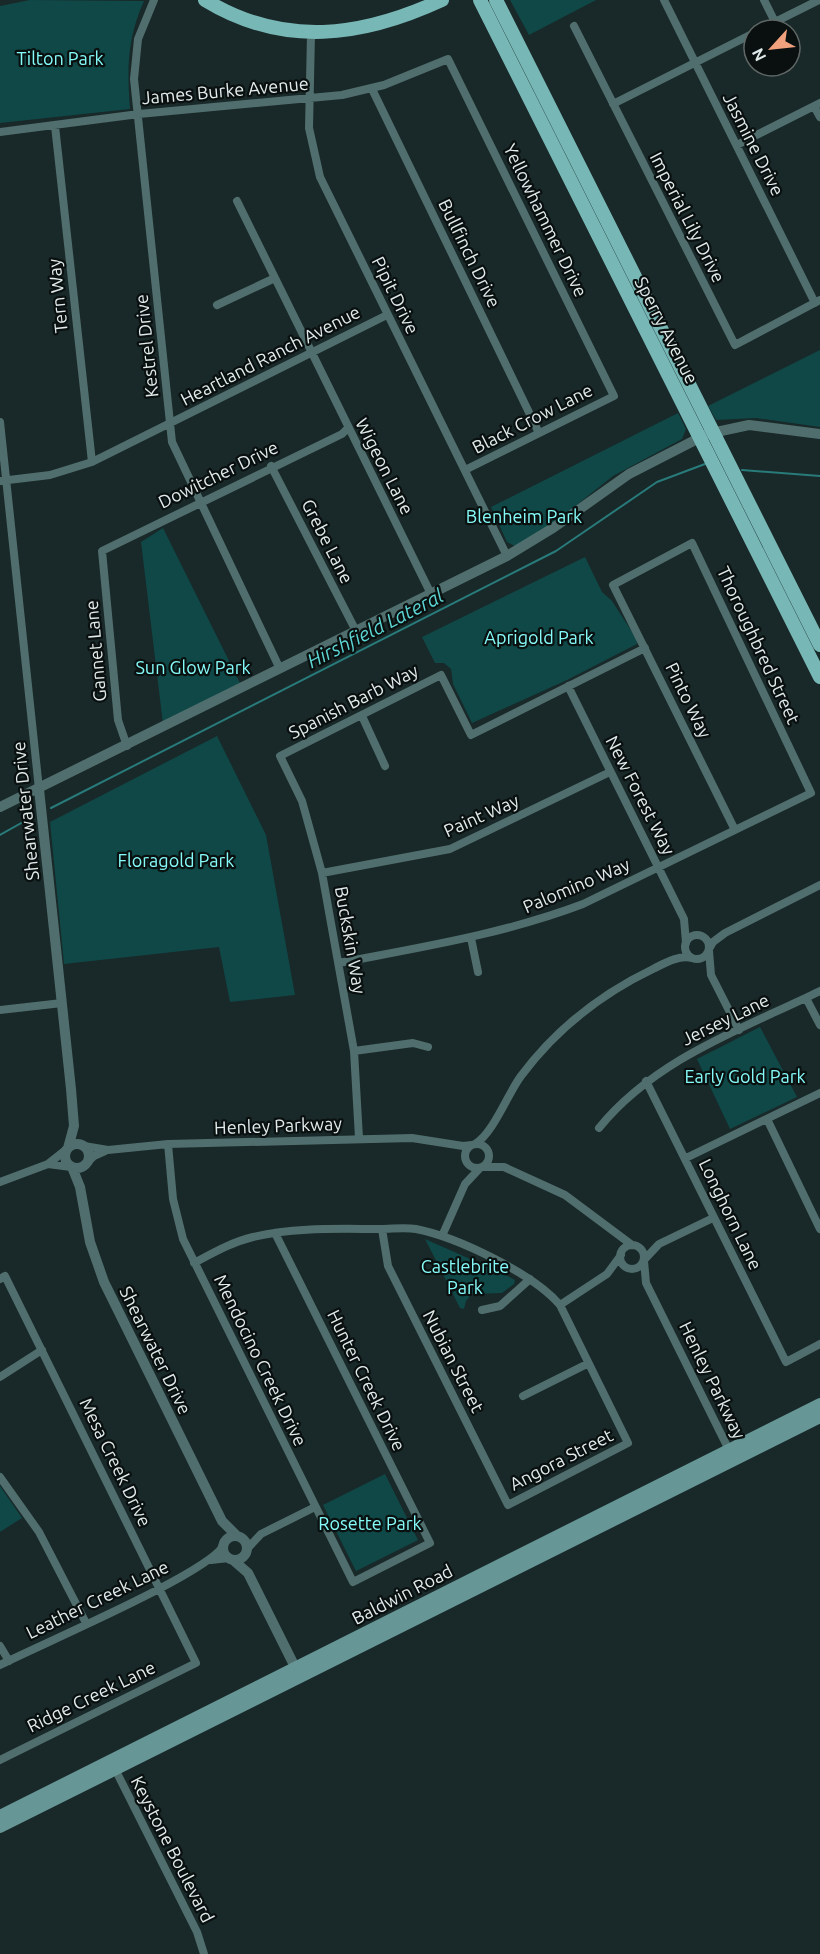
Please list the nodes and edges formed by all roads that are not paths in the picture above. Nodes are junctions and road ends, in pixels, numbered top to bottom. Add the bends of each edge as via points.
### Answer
1 (154, 0) edge
2 (205, 0) edge
3 (442, 0) edge
4 (480, 0) edge
5 (496, 0) edge
6 (664, 0) edge
7 (764, 0) edge
8 (819, 0) edge
9 (773, 18) edge
10 (783, 18) edge
11 (574, 26) dead end
12 (311, 34) junction
13 (742, 39) edge
14 (448, 59) joint
15 (695, 63) junction
16 (372, 89) junction
17 (309, 100) junction
18 (817, 104) edge
19 (613, 105) junction
20 (139, 114) junction
21 (820, 117) edge
22 (55, 126) junction
23 (0, 132) edge
24 (737, 145) junction
25 (237, 201) dead end
26 (275, 278) junction
27 (818, 302) edge
28 (218, 305) dead end
29 (387, 315) junction
30 (312, 352) junction
31 (614, 396) joint
32 (0, 422) edge
33 (171, 423) junction
34 (348, 428) junction
35 (539, 433) junction
36 (820, 434) edge
37 (707, 435) junction
38 (92, 462) junction
39 (272, 466) junction
40 (465, 470) junction
41 (3, 481) edge
42 (199, 502) junction
43 (692, 543) joint
44 (102, 550) joint
45 (507, 556) junction
46 (431, 594) junction
47 (356, 631) junction
48 (820, 645) edge
49 (645, 648) junction
50 (280, 669) junction
51 (820, 677) edge
52 (568, 686) junction
53 (362, 717) junction
54 (127, 746) junction
55 (279, 756) joint
56 (385, 766) dead end
57 (610, 772) junction
58 (39, 789) junction
59 (812, 793) joint
60 (0, 807) edge
61 (735, 830) junction
62 (658, 868) junction
63 (322, 873) junction
64 (820, 885) edge
65 (684, 920) junction
66 (725, 933) junction
67 (700, 935) junction
68 (471, 938) junction
69 (686, 944) junction
70 (709, 950) junction
71 (693, 958) junction
72 (671, 960) junction
73 (339, 963) junction
74 (478, 972) dead end
75 (711, 975) junction
76 (820, 991) edge
77 (806, 998) junction
78 (62, 1003) junction
79 (0, 1010) edge
80 (820, 1025) edge
81 (739, 1030) junction
82 (429, 1047) dead end
83 (354, 1051) junction
84 (646, 1081) junction
85 (820, 1093) edge
86 (767, 1119) junction
87 (74, 1126) junction
88 (490, 1127) junction
89 (599, 1128) dead end
90 (359, 1138) junction
91 (448, 1143) junction
92 (168, 1144) junction
93 (473, 1144) junction
94 (83, 1146) junction
95 (68, 1149) junction
96 (108, 1150) junction
97 (488, 1150) junction
98 (686, 1158) junction
99 (466, 1161) junction
100 (88, 1163) junction
101 (48, 1164) junction
102 (71, 1167) junction
103 (481, 1167) junction
104 (504, 1167) junction
105 (0, 1182) edge
106 (465, 1184) junction
107 (81, 1187) junction
108 (713, 1218) junction
109 (820, 1228) edge
110 (382, 1229) junction
111 (275, 1233) junction
112 (615, 1234) junction
113 (442, 1236) junction
114 (660, 1244) junction
115 (634, 1245) junction
116 (621, 1254) junction
117 (644, 1260) junction
118 (194, 1263) junction
119 (628, 1269) junction
120 (607, 1274) junction
121 (3, 1277) edge
122 (530, 1279) junction
123 (646, 1282) junction
124 (560, 1305) junction
125 (482, 1310) dead end
126 (820, 1344) edge
127 (42, 1350) junction
128 (587, 1364) junction
129 (0, 1377) edge
130 (523, 1396) dead end
131 (820, 1404) edge
132 (820, 1410) edge
133 (820, 1416) edge
134 (797, 1428) junction
135 (731, 1455) junction
136 (0, 1477) edge
137 (508, 1505) joint
138 (315, 1507) junction
139 (222, 1521) junction
140 (261, 1534) junction
141 (238, 1536) junction
142 (223, 1544) junction
143 (246, 1551) junction
144 (231, 1559) junction
145 (208, 1561) junction
146 (248, 1574) junction
147 (353, 1582) joint
148 (160, 1587) junction
149 (86, 1623) junction
150 (0, 1646) edge
151 (9, 1660) junction
152 (196, 1663) joint
153 (0, 1665) edge
154 (297, 1672) junction
155 (0, 1760) edge
156 (113, 1765) junction
157 (0, 1816) edge
158 (0, 1827) edge
159 (204, 1954) edge

1 - 20 street, Kestrel Drive via 142,26 135,58
2 - 12 main road via 248,21
3 - 12 main road via 390,21
4 - 37 main road, Sperry Avenue
5 - 37 main road, Sperry Avenue
6 - 15 street, Jasmine Drive
7 - 9 street
8 - 10 street
11 - 19 street, Imperial Lily Drive
12 - 17 street, Pipit Drive
13 - 15 street
14 - 16 street, James Burke Avenue
14 - 31 street, Yellowhammer Drive
15 - 19 street
15 - 24 street, Jasmine Drive
16 - 17 street, James Burke Avenue
16 - 35 street, Bullfinch Drive
17 - 20 street, James Burke Avenue
17 - 29 street, Pipit Drive via 309,128 320,177
18 - 21 street
18 - 24 street
19 - 27 street, Imperial Lily Drive via 735,345
20 - 22 street, James Burke Avenue
20 - 33 street, Kestrel Drive
22 - 23 street, James Burke Avenue
22 - 38 street, Tern Way
24 - 27 street, Jasmine Drive
25 - 26 street, Wigeon Lane
26 - 28 street
26 - 30 street, Wigeon Lane
29 - 30 street, Heartland Ranch Avenue
29 - 40 street, Pipit Drive
30 - 33 street, Heartland Ranch Avenue
30 - 34 street, Wigeon Lane
31 - 35 street, Black Crow Lane
32 - 41 street, Shearwater Drive
33 - 38 street, Heartland Ranch Avenue
33 - 42 street, Kestrel Drive via 175,453
34 - 39 street, Dowitcher Drive
34 - 46 street, Wigeon Lane
35 - 40 street, Black Crow Lane
36 - 37 street via 749,425
37 - 45 street via 629,474
37 - 48 main road, Sperry Avenue
37 - 51 main road, Sperry Avenue
38 - 41 street, Heartland Ranch Avenue via 50,475
39 - 42 street, Dowitcher Drive
39 - 47 street, Grebe Lane
40 - 45 street, Pipit Drive
41 - 58 street, Shearwater Drive
42 - 44 street, Dowitcher Drive
42 - 50 street, Kestrel Drive
43 - 49 street, Pinto Way via 613,585
43 - 59 street, Thoroughbred Street
44 - 54 street, Gannet Lane via 118,720
45 - 46 street
46 - 47 street
47 - 50 street
49 - 52 street
49 - 61 street, Pinto Way
50 - 54 street
52 - 53 street, Spanish Barb Way via 471,735 441,675
52 - 57 street, New Forest Way
53 - 55 street, Spanish Barb Way
53 - 56 street
54 - 58 street
55 - 63 street, Buckskin Way via 302,801
57 - 62 street, New Forest Way
57 - 63 street, Paint Way via 450,849
58 - 60 street
58 - 78 street, Shearwater Drive
59 - 61 street, Palomino Way
61 - 62 street, Palomino Way
62 - 65 street, New Forest Way
62 - 68 street, Palomino Way via 563,912
63 - 73 street, Buckskin Way
64 - 66 street
65 - 67 street, New Forest Way
65 - 69 street, New Forest Way
66 - 67 street
66 - 70 street
67 - 69 street
67 - 70 street via 708,942
68 - 73 street, Palomino Way
68 - 74 street
69 - 71 street
69 - 72 street
70 - 71 street via 703,958
70 - 75 street
71 - 72 street
71 - 75 street
72 - 88 street via 607,994 563,1029 521,1076
73 - 83 street, Buckskin Way
75 - 81 street
76 - 77 street, Jersey Lane
77 - 80 street
77 - 81 street, Jersey Lane
78 - 79 street
78 - 87 street, Shearwater Drive
81 - 84 street, Jersey Lane
82 - 83 street via 413,1043
83 - 90 street, Buckskin Way
84 - 89 street, Jersey Lane
84 - 98 street, Longhorn Lane
85 - 86 street
86 - 98 street
86 - 109 street
87 - 94 street, Shearwater Drive
87 - 95 street, Shearwater Drive
88 - 93 street
88 - 97 street
90 - 91 street, Henley Parkway via 420,1138
90 - 92 street, Henley Parkway
91 - 93 street, Henley Parkway
91 - 99 street
92 - 96 street, Henley Parkway
92 - 118 street, Mendocino Creek Drive via 176,1217
93 - 97 street
93 - 99 street via 465,1153
94 - 95 street
94 - 96 street, Henley Parkway
94 - 100 street via 89,1153
95 - 101 street
95 - 102 street via 65,1159
96 - 100 street, Henley Parkway
97 - 103 street via 488,1162
97 - 104 street
98 - 108 street, Longhorn Lane
99 - 103 street
99 - 106 street
100 - 102 street via 82,1168
100 - 107 street, Shearwater Drive
101 - 102 street
101 - 105 street
102 - 107 street, Shearwater Drive
103 - 104 street
103 - 106 street
104 - 112 street via 574,1200
106 - 113 street
107 - 139 street, Shearwater Drive via 88,1234 104,1282
108 - 114 street
108 - 126 street, Longhorn Lane via 786,1362
110 - 111 street
110 - 113 street via 415,1229
110 - 137 street, Nubian Street via 388,1266
111 - 118 street via 239,1241
111 - 147 street, Hunter Creek Drive via 430,1543
112 - 115 street
112 - 116 street
113 - 122 street
114 - 115 street
114 - 117 street
115 - 116 street via 625,1247
115 - 117 street via 642,1250
116 - 119 street via 621,1262
116 - 120 street
117 - 119 street via 636,1269
117 - 123 street, Henley Parkway
118 - 138 street, Mendocino Creek Drive
119 - 120 street
119 - 123 street, Henley Parkway
120 - 124 street
121 - 127 street, Mesa Creek Drive
122 - 124 street
122 - 125 street via 500,1306
123 - 135 street, Henley Parkway
124 - 128 street
127 - 129 street
127 - 148 street, Mesa Creek Drive
128 - 130 street
128 - 137 street, Angora Street via 628,1443
131 - 135 main road, Baldwin Road
132 - 134 main road via 800,1420
133 - 134 main road, Baldwin Road
134 - 135 main road, Baldwin Road
135 - 154 main road, Baldwin Road
136 - 149 street via 39,1532
138 - 140 street
138 - 147 street, Mendocino Creek Drive
139 - 141 street, Shearwater Drive
139 - 142 street, Shearwater Drive
140 - 141 street
140 - 143 street
141 - 142 street via 229,1537
141 - 143 street via 245,1542
142 - 144 street via 224,1553
142 - 145 street, Leather Creek Lane
143 - 144 street via 240,1558
143 - 146 street
144 - 145 street, Leather Creek Lane
144 - 146 street
145 - 148 street, Leather Creek Lane
146 - 154 street
148 - 149 street, Leather Creek Lane
148 - 152 street, Mesa Creek Drive
149 - 151 street, Leather Creek Lane
150 - 151 street
151 - 153 street, Leather Creek Lane
152 - 155 street, Ridge Creek Lane
154 - 156 main road, Baldwin Road
156 - 157 main road, Baldwin Road
156 - 158 main road, Baldwin Road
156 - 159 street, Keystone Boulevard via 197,1932

